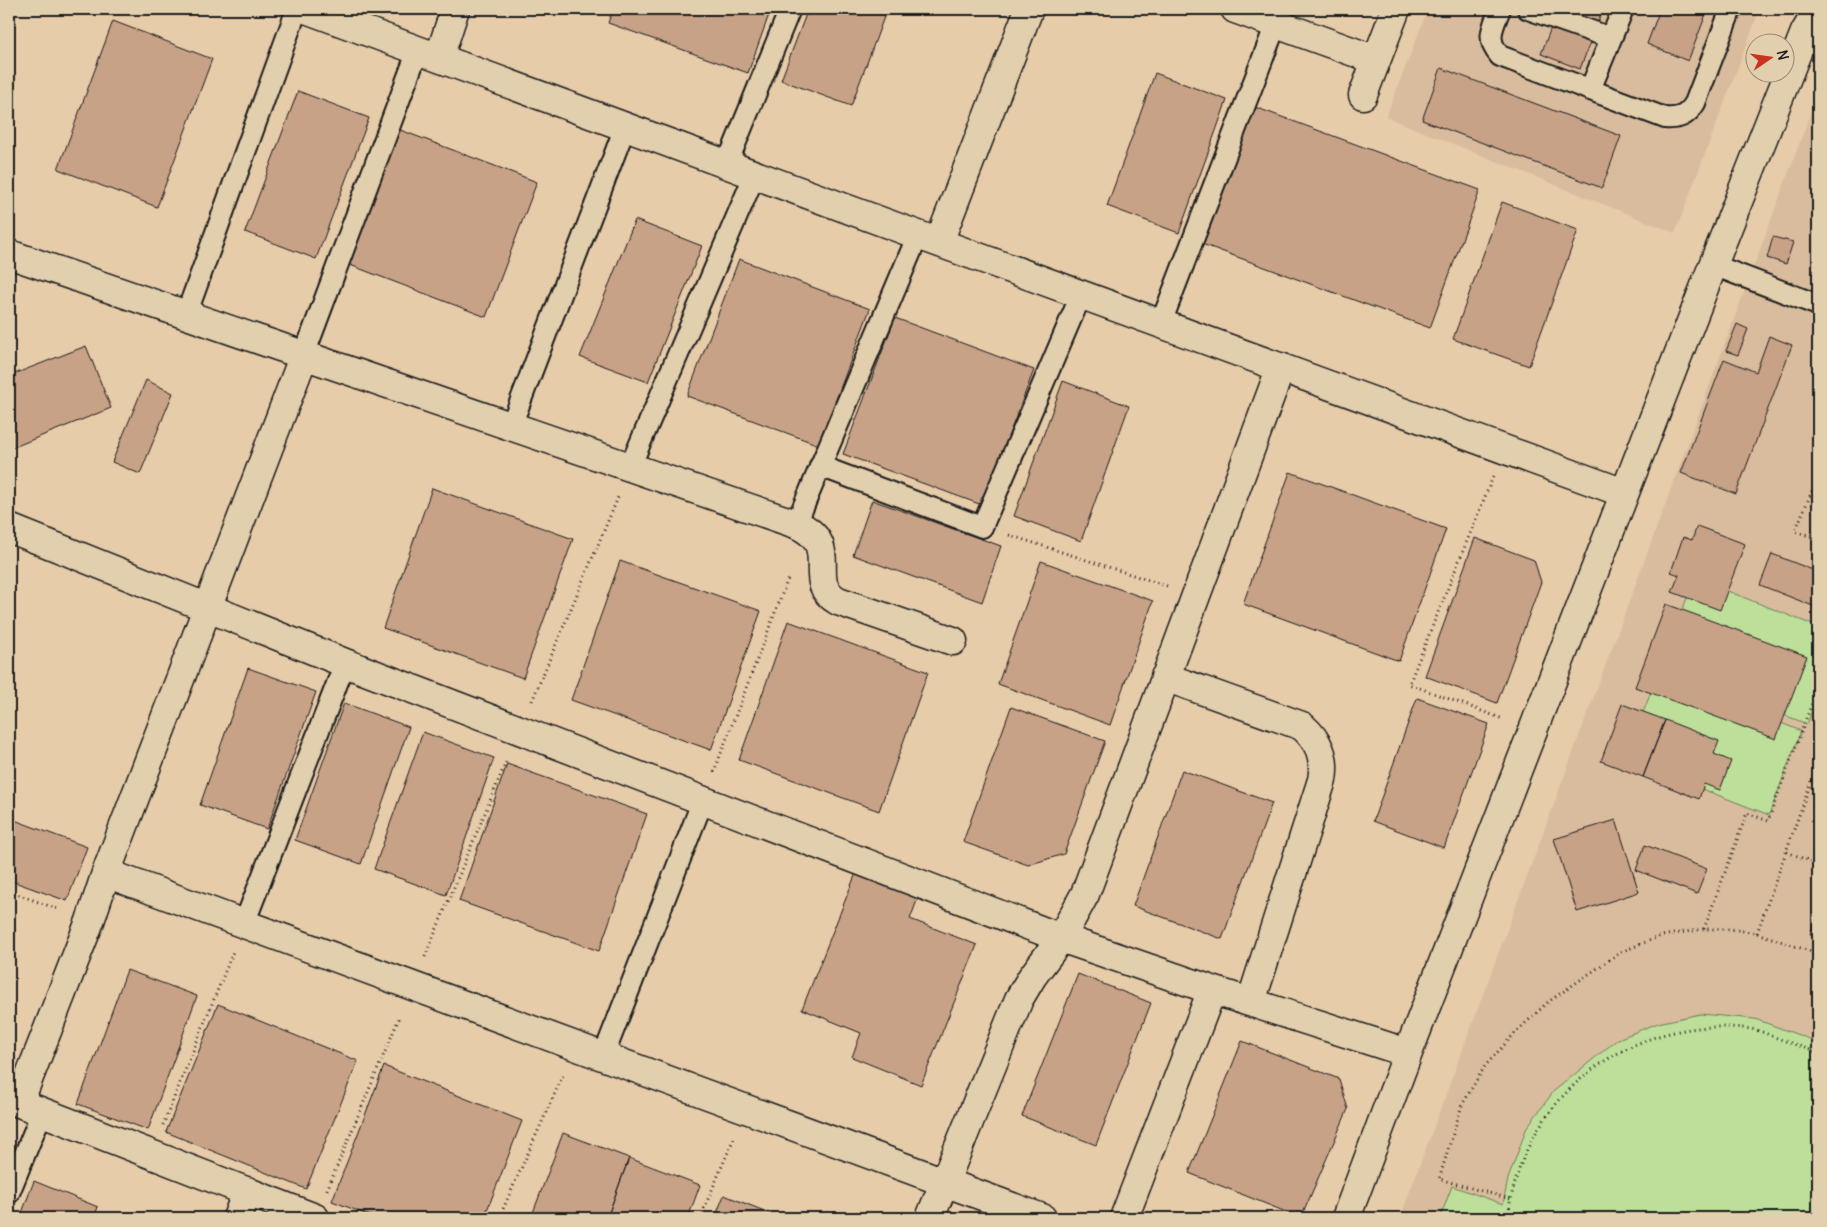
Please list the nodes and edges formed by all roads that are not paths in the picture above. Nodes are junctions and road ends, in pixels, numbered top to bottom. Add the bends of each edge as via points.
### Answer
1 (297, 9) edge
2 (306, 9) edge
3 (455, 9) edge
4 (790, 9) edge
5 (1029, 9) edge
6 (1234, 9) edge
7 (1396, 9) edge
8 (1500, 9) edge
9 (1528, 9) edge
10 (1622, 9) edge
11 (1731, 9) edge
12 (1818, 10) edge
13 (1276, 24) junction
14 (1611, 38) junction
15 (429, 54) junction
16 (1376, 60) junction
17 (1590, 90) junction
18 (1363, 95) dead end
19 (625, 127) junction
20 (727, 164) junction
21 (755, 174) junction
22 (928, 239) junction
23 (9, 254) edge
24 (1713, 265) junction
25 (1082, 295) junction
26 (1818, 305) edge
27 (186, 314) junction
28 (1161, 324) junction
29 (304, 356) junction
30 (1281, 367) junction
31 (512, 426) junction
32 (820, 466) junction
33 (630, 467) junction
34 (1624, 493) junction
35 (796, 524) junction
36 (9, 528) edge
37 (208, 609) junction
38 (953, 641) dead end
39 (345, 663) junction
40 (1165, 677) junction
41 (704, 800) junction
42 (106, 873) junction
43 (244, 924) junction
44 (1061, 938) junction
45 (1212, 990) junction
46 (1251, 1002) junction
47 (1408, 1053) junction
48 (603, 1057) junction
49 (23, 1104) edge
50 (944, 1182) junction
51 (247, 1191) junction
52 (9, 1193) edge
53 (237, 1218) edge
54 (315, 1218) edge
55 (930, 1218) edge
56 (1042, 1218) edge
57 (1124, 1218) edge
58 (1346, 1218) edge

1 - 27 lane
2 - 15 street
3 - 15 street
4 - 20 lane
5 - 22 street
6 - 13 street
7 - 16 street
8 - 17 lane via 1491,35 1494,50 1500,56
9 - 14 lane
10 - 14 lane
11 - 17 lane via 1695,103 1683,117 1665,118
12 - 24 street via 1805,32
13 - 16 street
13 - 28 lane
14 - 17 lane
15 - 19 street
15 - 29 lane
16 - 18 street
19 - 20 street
19 - 31 lane
20 - 21 street
21 - 22 street
21 - 33 lane
22 - 25 street
22 - 32 lane
23 - 27 street
24 - 26 lane
24 - 34 street
25 - 28 street
25 - 32 lane via 982,527
27 - 29 street
28 - 30 street
29 - 31 street
29 - 37 street
30 - 34 street
30 - 40 street
31 - 33 street
32 - 35 lane
33 - 35 street
34 - 47 street
35 - 38 street via 807,529 821,548 822,583 831,597
36 - 37 street
37 - 39 street
37 - 42 street
39 - 41 street
39 - 43 lane
40 - 44 street via 1085,894
40 - 46 street via 1302,726 1318,744 1322,756 1322,780
41 - 44 street
41 - 48 lane
42 - 43 street
42 - 49 street
43 - 48 street
44 - 45 street
44 - 50 street via 1019,999
45 - 46 street
45 - 57 street
46 - 47 street
47 - 58 street
48 - 50 street
49 - 51 street
49 - 52 lane
50 - 55 street
50 - 56 street
51 - 53 street
51 - 54 street

